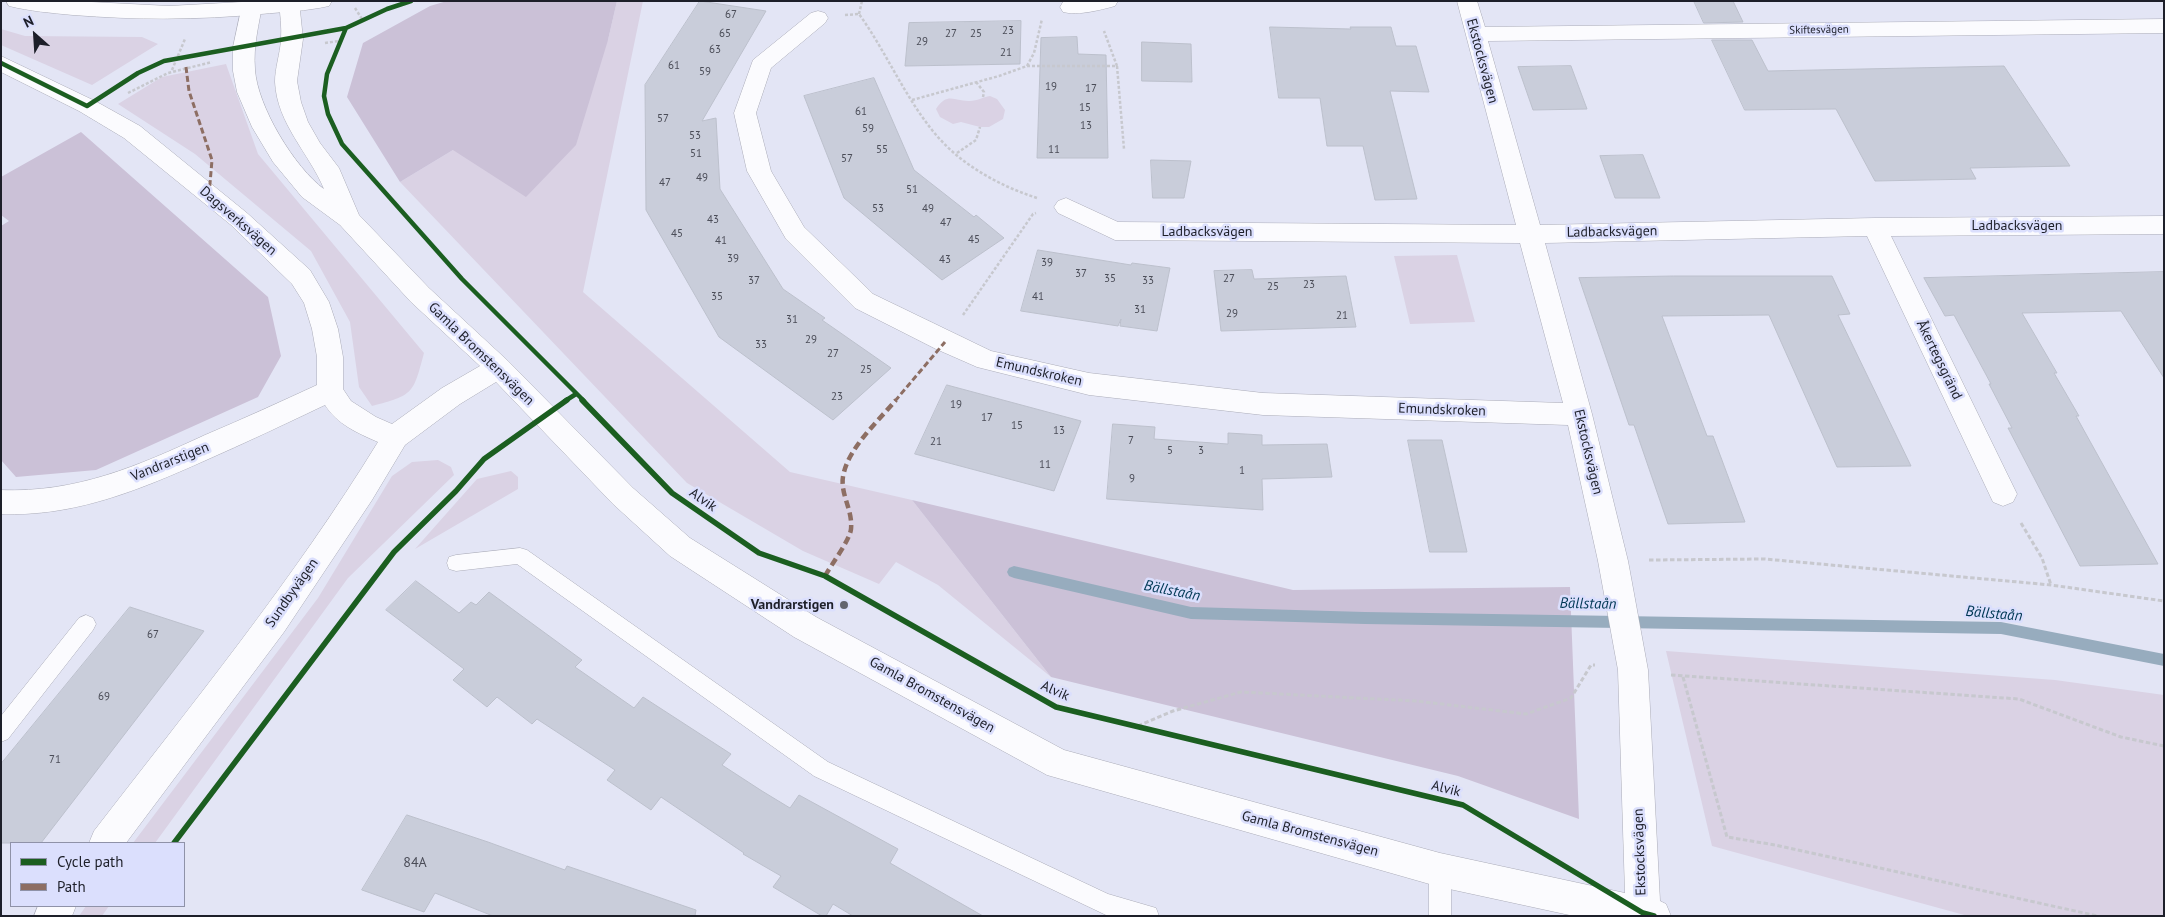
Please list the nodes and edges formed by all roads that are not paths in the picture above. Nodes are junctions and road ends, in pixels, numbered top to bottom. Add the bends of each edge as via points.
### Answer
1 (16, 1) edge
2 (322, 1) edge
3 (1108, 1) edge
4 (1466, 1) edge
5 (289, 3) edge
6 (252, 5) edge
7 (1070, 7) road end
8 (818, 18) road end
9 (2164, 26) edge
10 (1475, 34) junction
11 (1, 63) edge
12 (1066, 207) road end
13 (348, 219) junction
14 (2164, 225) edge
15 (1875, 227) junction
16 (1529, 234) junction
17 (499, 368) junction
18 (330, 391) junction
19 (1579, 414) junction
20 (395, 438) junction
21 (2003, 494) road end
22 (1, 502) edge
23 (456, 563) dead end
24 (86, 624) dead end
25 (1, 732) edge
26 (107, 842) edge
27 (1440, 870) junction
28 (1648, 915) edge
29 (1148, 916) edge
30 (1440, 916) edge

1 - 6 street via 88,9 211,12
2 - 5 street
3 - 7 street
4 - 10 street, Ekstocksvägen
5 - 6 street
5 - 13 street, Gamla Bromstensvägen via 292,39 286,81 290,102 311,148 327,168
6 - 13 street, Gamla Bromstensvägen via 244,47 244,71 248,92 263,127 281,156 310,191
8 - 19 street, Emundskroken via 761,65 745,113 759,171 795,233 864,301 986,360 1089,384 1264,404
9 - 10 street, Skiftesvägen
10 - 16 street, Ekstocksvägen
11 - 18 street, Dagsverksvägen via 132,132 239,219 301,278 316,302 325,329 330,357
12 - 16 street, Ladbacksvägen via 1115,231
13 - 17 street, Gamla Bromstensvägen via 420,295
14 - 15 street, Ladbacksvägen
15 - 16 street, Ladbacksvägen
15 - 21 street, Åkertegsgränd
16 - 19 street, Ekstocksvägen
17 - 20 street, Sundbyvägen via 451,396
17 - 27 street, Gamla Bromstensvägen via 623,496 680,547 805,627 1058,764
18 - 20 street via 342,409 366,425
18 - 22 street, Vandrarstigen via 135,477 75,497 20,504
19 - 28 street, Ekstocksvägen via 1613,561 1633,670
20 - 26 street, Sundbyvägen via 273,622
23 - 29 lane via 520,556 820,769 1106,904
24 - 25 lane
27 - 28 street, Gamla Bromstensvägen
27 - 30 lane

